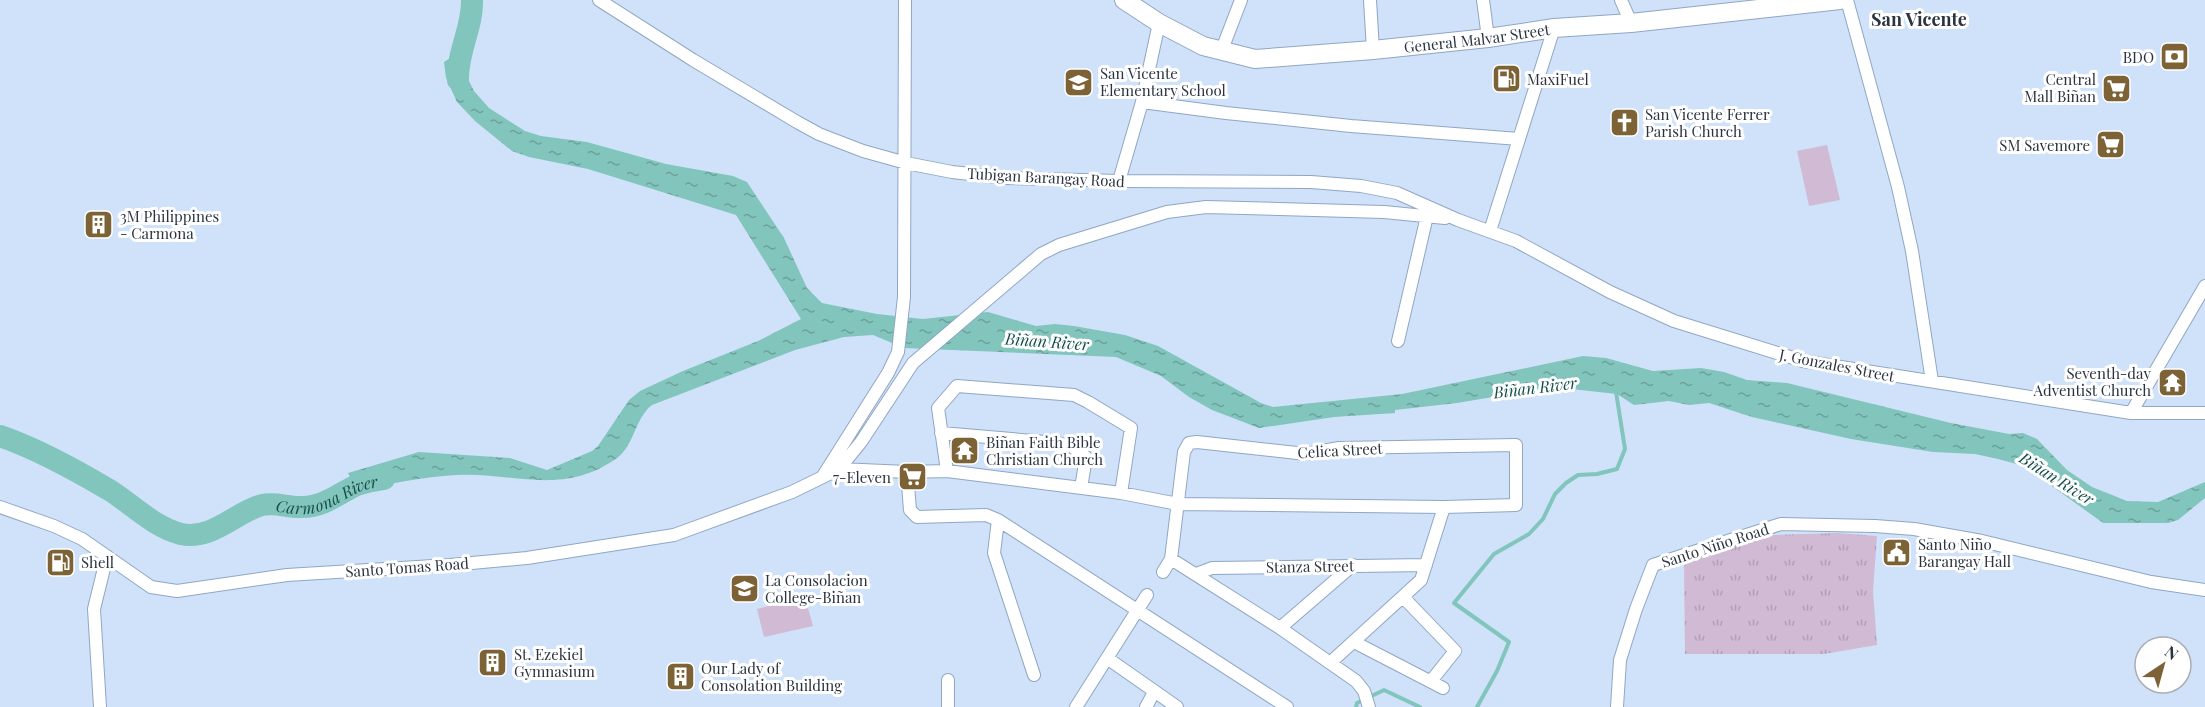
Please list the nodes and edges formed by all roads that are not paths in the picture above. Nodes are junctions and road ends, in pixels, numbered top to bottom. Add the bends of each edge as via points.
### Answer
1 (599, 0) edge
2 (905, 0) edge
3 (1124, 0) edge
4 (1241, 0) edge
5 (1370, 0) edge
6 (1483, 0) edge
7 (1621, 0) edge
8 (1840, 0) edge
9 (1847, 0) edge
10 (1159, 23) junction
11 (1631, 23) junction
12 (1554, 28) junction
13 (1488, 38) junction
14 (1372, 50) junction
15 (1221, 52) junction
16 (1142, 102) junction
17 (1519, 139) junction
18 (906, 163) junction
19 (1119, 181) junction
20 (1427, 216) junction
21 (1458, 220) junction
22 (1490, 231) junction
23 (2205, 286) edge
24 (1398, 341) dead end
25 (1932, 381) junction
26 (2131, 413) junction
27 (2205, 413) edge
28 (941, 433) junction
29 (839, 469) junction
30 (947, 471) junction
31 (907, 472) junction
32 (823, 476) junction
33 (1082, 488) junction
34 (1121, 493) junction
35 (1178, 504) junction
36 (0, 507) edge
37 (1444, 507) junction
38 (998, 520) junction
39 (107, 555) junction
40 (1171, 559) junction
41 (1353, 565) junction
42 (1426, 566) junction
43 (1163, 572) dead end
44 (1196, 574) junction
45 (2205, 590) edge
46 (1147, 595) dead end
47 (1403, 597) junction
48 (1138, 609) junction
49 (1280, 628) junction
50 (1354, 642) junction
51 (1107, 658) junction
52 (1330, 662) junction
53 (1034, 675) dead end
54 (948, 680) dead end
55 (1431, 681) junction
56 (1443, 688) dead end
57 (1154, 692) junction
58 (99, 707) edge
59 (948, 707) edge
60 (1076, 707) edge
61 (1146, 707) edge
62 (1177, 707) edge
63 (1287, 707) edge
64 (1369, 707) edge
65 (1617, 707) edge

1 - 18 street, Tubigan Barangay Road via 812,130
2 - 18 street
3 - 10 highway, General Malvar Street
4 - 15 street
5 - 14 street
6 - 13 street
7 - 11 street
8 - 11 highway, General Malvar Street
9 - 25 street via 1898,187
10 - 15 highway, General Malvar Street
10 - 16 street
11 - 12 highway, General Malvar Street
12 - 13 highway, General Malvar Street
12 - 17 street
13 - 14 highway, General Malvar Street
14 - 15 highway, General Malvar Street via 1255,59
16 - 17 street via 1351,126
16 - 19 street
17 - 22 street
18 - 19 street, Tubigan Barangay Road via 1000,177
18 - 32 street via 904,297 898,352
19 - 21 street, Tubigan Barangay Road via 1361,186 1397,193
20 - 21 street
20 - 24 street
20 - 29 street via 1206,207 1167,212 1059,244 1041,254 913,363
21 - 22 street, J. Gonzales Street
22 - 25 street, J. Gonzales Street via 1674,321 1803,361
23 - 26 street
25 - 26 street, J. Gonzales Street
26 - 27 street, J. Gonzales Street
28 - 30 street
28 - 33 street via 1071,446 1086,457
28 - 34 street via 938,408 957,386 1074,395 1131,428
29 - 31 street
29 - 32 street, Santo Tomas Road
30 - 31 street
30 - 33 street
31 - 38 street via 910,510 917,517 986,515
32 - 39 street, Santo Tomas Road via 792,492 674,535 527,558 287,575 177,591 151,587
33 - 34 street
34 - 35 street
35 - 37 street
35 - 37 street, Celica Street via 1185,447 1192,441 1306,454 1339,448 1516,445 1516,505
35 - 40 street, Celica Street
36 - 39 street, Santo Tomas Road via 71,533
37 - 42 street
38 - 48 street
38 - 53 street via 994,553
39 - 58 street via 94,609
40 - 43 street
40 - 44 street
41 - 42 street, Stanza Street
41 - 44 street, Stanza Street via 1212,568
41 - 49 street
42 - 47 street via 1421,580
44 - 49 street
45 - 65 street, Santo Niño Road via 2151,582 1982,541 1914,529 1781,524 1653,565 1620,660
46 - 48 street
47 - 50 street
47 - 55 street via 1455,651
48 - 51 street
48 - 63 street
49 - 52 street
50 - 52 street
50 - 55 street
51 - 57 street
51 - 60 street
52 - 64 street via 1356,681
54 - 59 street
55 - 56 street
57 - 61 street
57 - 62 street

